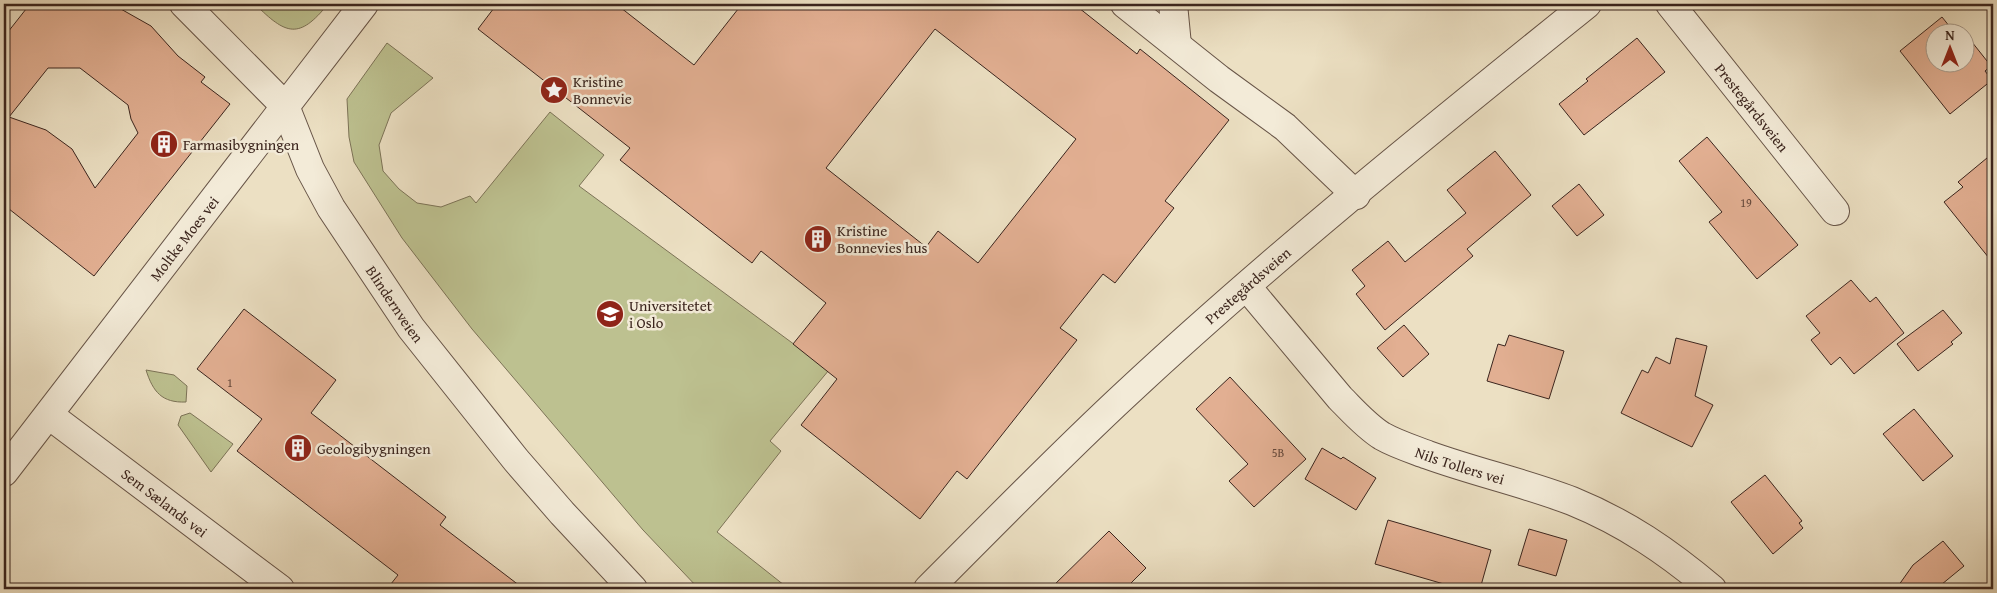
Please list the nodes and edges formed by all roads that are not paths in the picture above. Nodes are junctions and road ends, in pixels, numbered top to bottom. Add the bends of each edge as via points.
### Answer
1 (184, 4) edge
2 (364, 4) edge
3 (1124, 4) edge
4 (1173, 4) edge
5 (1587, 4) edge
6 (1670, 4) edge
7 (1177, 45) junction
8 (284, 106) junction
9 (1356, 195) junction
10 (1835, 211) dead end
11 (1247, 287) junction
12 (50, 415) junction
13 (4, 472) edge
14 (280, 589) edge
15 (633, 589) edge
16 (928, 589) edge
17 (1712, 589) edge

1 - 8 street, Blindernveien
2 - 8 street, Moltke Moes vei
3 - 7 street
4 - 7 street
5 - 9 street, Prestegårdsveien
6 - 10 street, Prestegårdsveien
7 - 9 street via 1285,127
8 - 12 street, Moltke Moes vei
8 - 15 street, Blindernveien via 310,169 331,208 406,320 516,460
9 - 11 street, Prestegårdsveien
11 - 16 street, Prestegårdsveien via 1125,394
11 - 17 street, Nils Tollers vei via 1340,398 1382,436 1600,513 1656,545
12 - 13 street, Moltke Moes vei
12 - 14 street, Sem Sælands vei

